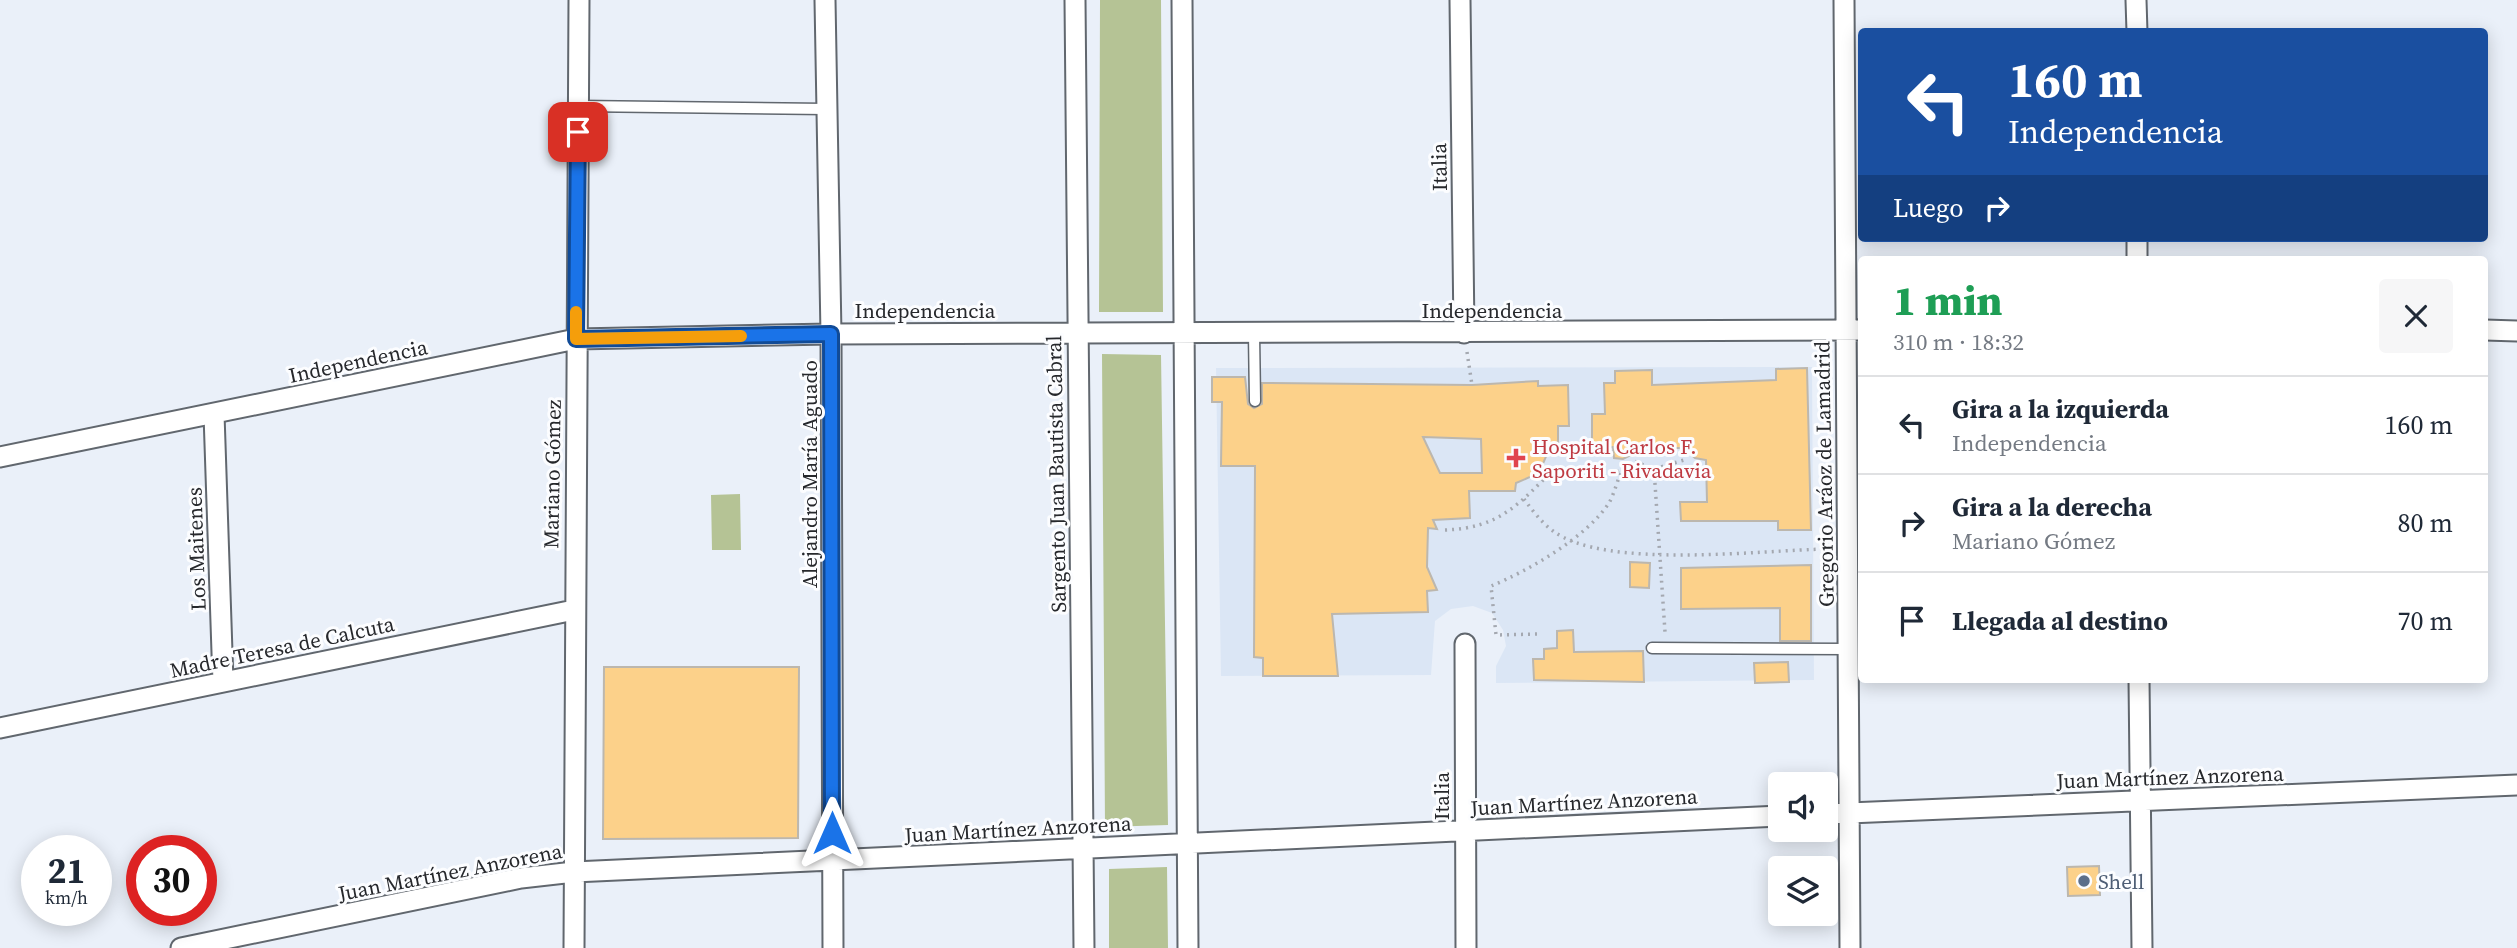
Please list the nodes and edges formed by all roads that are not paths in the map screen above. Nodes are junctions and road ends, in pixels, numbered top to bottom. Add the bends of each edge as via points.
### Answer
1 (579, 0) edge
2 (825, 0) edge
3 (1075, 0) edge
4 (1182, 0) edge
5 (1460, 0) edge
6 (1844, 0) edge
7 (2136, 0) edge
8 (2137, 28) edge
9 (578, 106) junction
10 (826, 109) junction
11 (2488, 330) edge
12 (1854, 331) edge
13 (2517, 331) edge
14 (1077, 332) junction
15 (1464, 333) junction
16 (831, 334) junction
17 (1184, 334) junction
18 (1254, 334) junction
19 (576, 339) junction
20 (1255, 401) dead end
21 (214, 414) junction
22 (0, 457) edge
23 (574, 610) junction
24 (1465, 644) dead end
25 (1651, 648) dead end
26 (1849, 649) junction
27 (223, 682) junction
28 (2139, 683) edge
29 (0, 728) edge
30 (2517, 785) edge
31 (2140, 802) junction
32 (1838, 813) edge
33 (1850, 813) junction
34 (1768, 817) edge
35 (1464, 831) junction
36 (1186, 845) junction
37 (1084, 849) junction
38 (832, 860) junction
39 (574, 872) junction
40 (181, 948) edge
41 (574, 948) edge
42 (832, 948) edge
43 (1084, 948) edge
44 (1188, 948) edge
45 (1466, 948) edge
46 (1850, 948) edge
47 (2142, 948) edge

1 - 9 street, Mariano Gómez
2 - 10 street, Alejandro María Aguado
3 - 14 street, Sargento Juan Bautista Cabral
4 - 17 street
5 - 15 street, Italia
6 - 12 street, Gregorio Aráoz de Lamadrid
7 - 8 street
9 - 10 lane
9 - 19 street, Mariano Gómez
10 - 16 street, Alejandro María Aguado
11 - 13 street
12 - 15 street, Independencia
12 - 26 street, Gregorio Aráoz de Lamadrid
14 - 16 street, Independencia
14 - 17 street, Independencia
14 - 37 street, Sargento Juan Bautista Cabral
15 - 18 street, Independencia
16 - 19 street, Independencia
16 - 38 street, Alejandro María Aguado
17 - 18 street, Independencia
17 - 36 street
18 - 20 lane
19 - 21 street, Independencia
19 - 23 street, Mariano Gómez
21 - 22 street, Independencia
21 - 27 street, Los Maitenes
23 - 27 street, Madre Teresa de Calcuta
23 - 39 street, Mariano Gómez
24 - 35 street, Italia
25 - 26 lane
26 - 33 street, Gregorio Aráoz de Lamadrid
27 - 29 street, Madre Teresa de Calcuta
28 - 31 street
30 - 31 street, Juan Martínez Anzorena
31 - 33 street, Juan Martínez Anzorena
31 - 47 street
32 - 33 street, Juan Martínez Anzorena
33 - 46 street, Gregorio Aráoz de Lamadrid
34 - 35 street, Juan Martínez Anzorena
35 - 36 street, Juan Martínez Anzorena
35 - 45 street, Italia
36 - 37 street, Juan Martínez Anzorena
36 - 44 street
37 - 38 street, Juan Martínez Anzorena
37 - 43 street, Sargento Juan Bautista Cabral
38 - 39 street, Juan Martínez Anzorena
38 - 42 street, Alejandro María Aguado
39 - 40 street, Juan Martínez Anzorena via 521,878
39 - 41 street, Mariano Gómez

